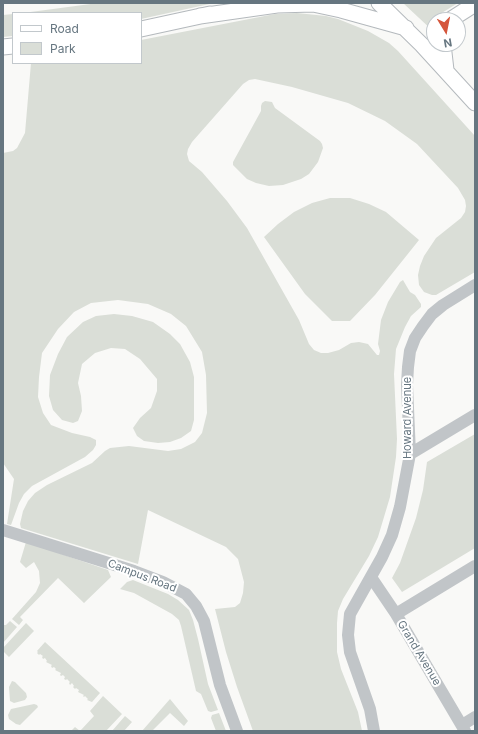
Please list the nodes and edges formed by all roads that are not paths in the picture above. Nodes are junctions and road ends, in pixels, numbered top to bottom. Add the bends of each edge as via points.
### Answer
1 (249, 3) edge
2 (380, 3) edge
3 (475, 4) edge
4 (462, 12) edge
5 (200, 16) junction
6 (142, 28) edge
7 (406, 28) junction
8 (444, 52) edge
9 (446, 70) junction
10 (475, 103) edge
11 (475, 285) edge
12 (475, 415) edge
13 (410, 454) junction
14 (3, 530) edge
15 (475, 566) edge
16 (371, 577) junction
17 (396, 614) junction
18 (475, 717) edge
19 (464, 728) edge
20 (236, 731) edge
21 (374, 731) edge

1 - 5 main road
2 - 7 main road
3 - 4 main road
5 - 6 main road
5 - 7 main road via 277,5 313,4
7 - 9 main road
8 - 9 main road
9 - 10 main road
11 - 13 street, Howard Avenue via 432,314 422,326 410,351 407,384
12 - 13 street
13 - 16 street, Howard Avenue via 392,535
14 - 20 street, Campus Road via 134,571 186,594 204,621 220,685
15 - 17 street
16 - 17 street, Grand Avenue
16 - 21 street, Howard Avenue via 350,614 348,635 350,652 370,709
17 - 19 street, Grand Avenue
18 - 19 street

